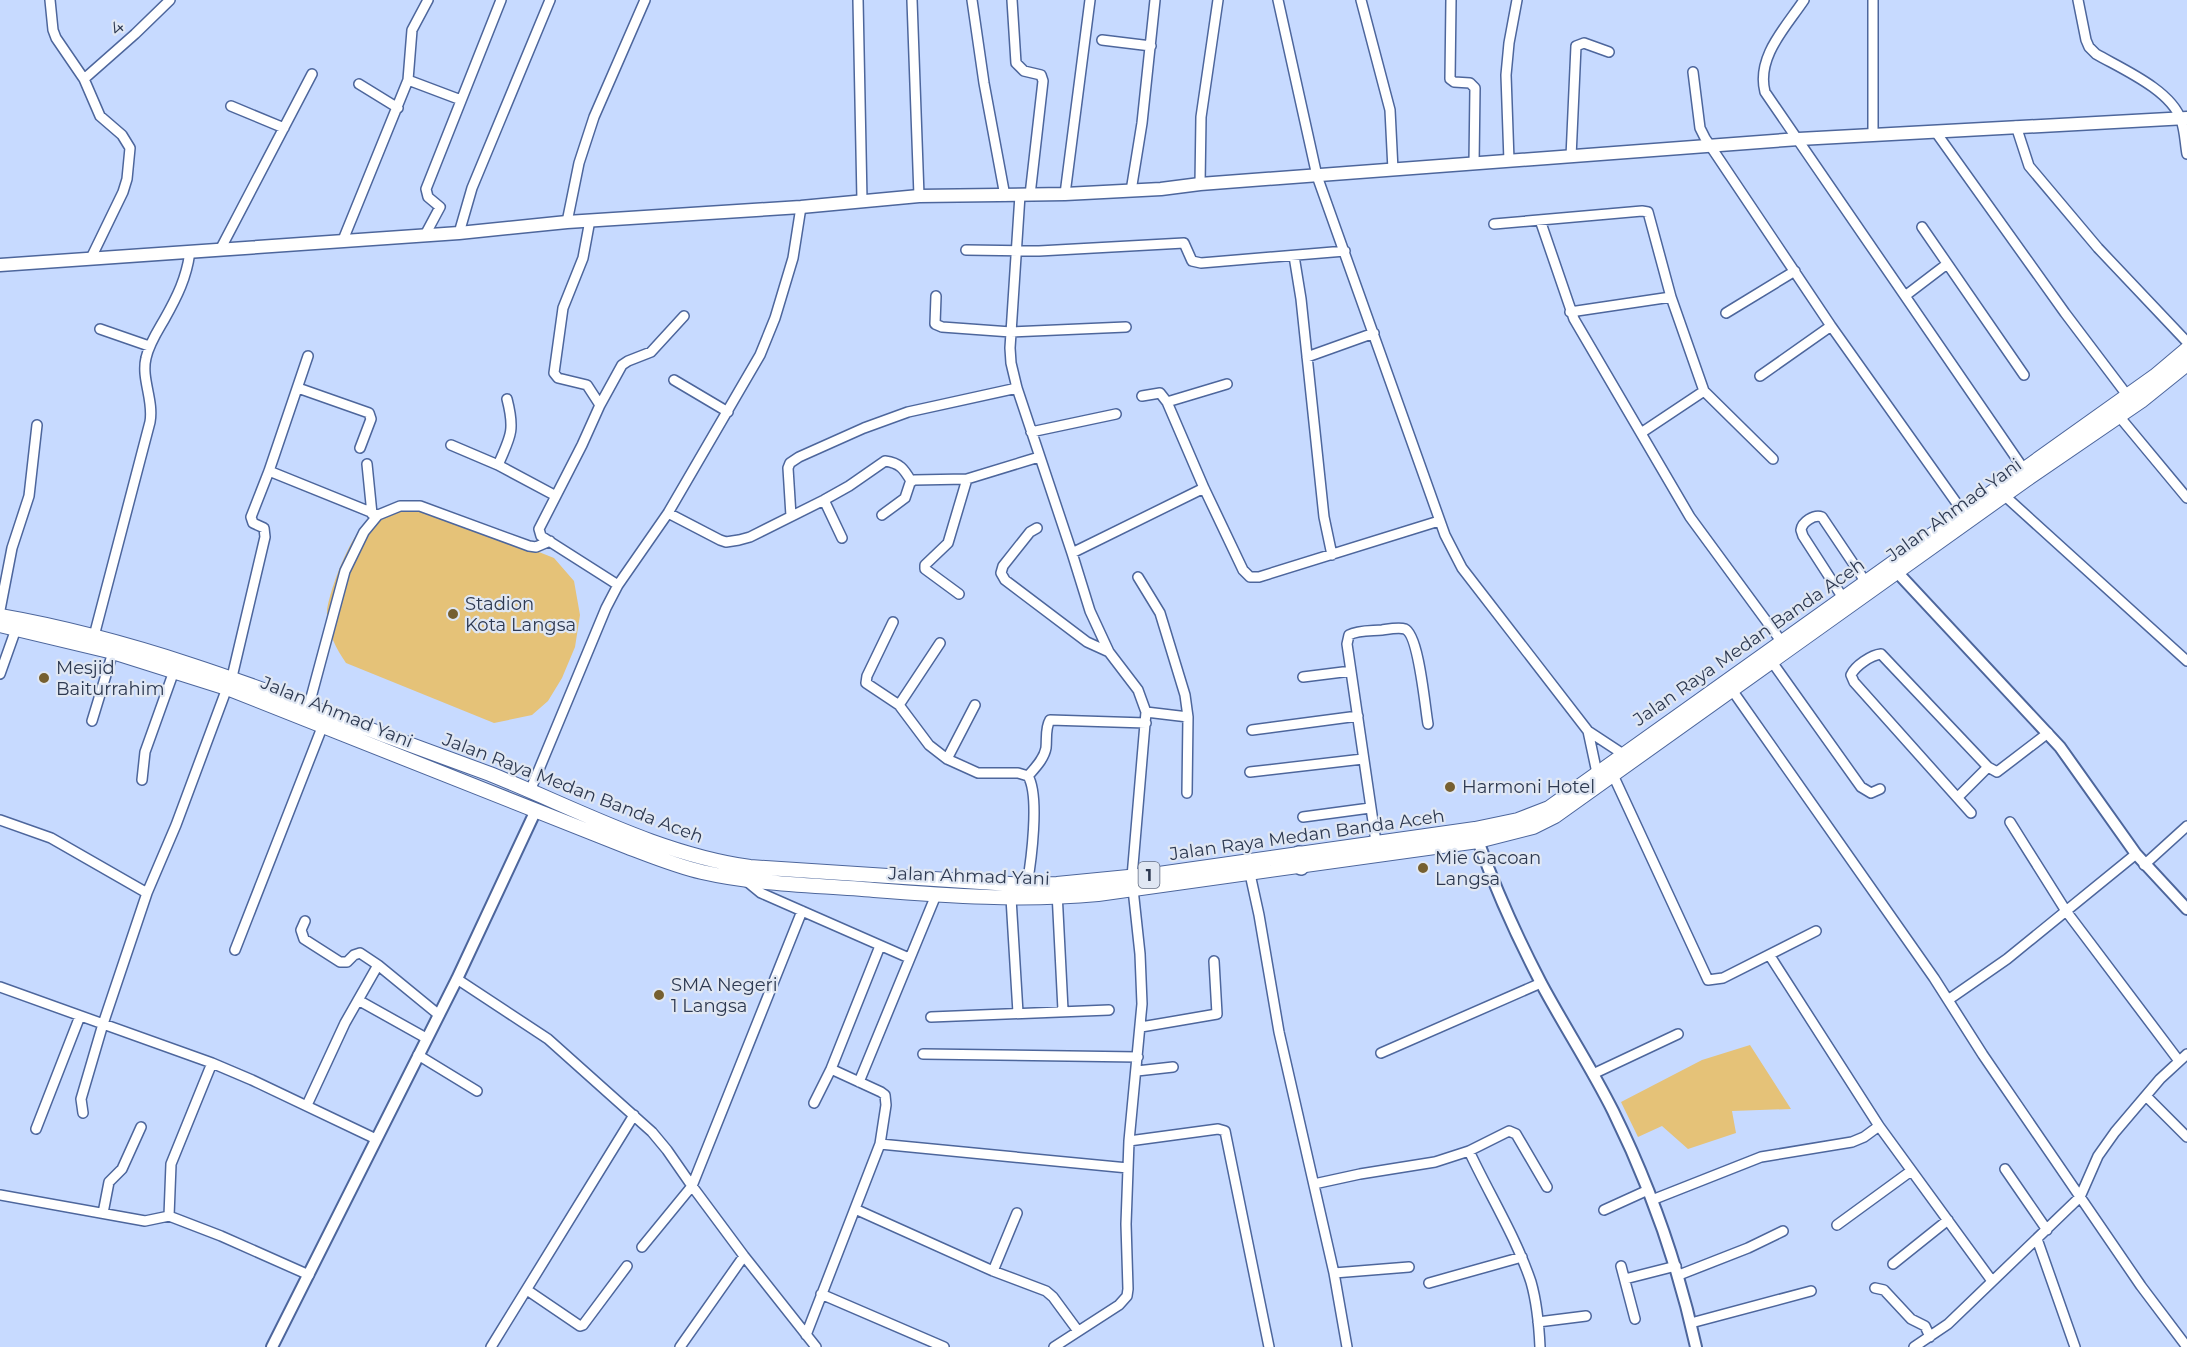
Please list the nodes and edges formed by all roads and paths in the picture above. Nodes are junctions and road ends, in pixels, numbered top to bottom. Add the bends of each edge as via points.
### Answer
1 (50, 0) edge
2 (170, 0) edge
3 (428, 0) edge
4 (501, 0) edge
5 (550, 0) edge
6 (645, 0) edge
7 (858, 0) edge
8 (912, 0) edge
9 (972, 0) edge
10 (1012, 0) edge
11 (1090, 0) edge
12 (1155, 0) edge
13 (1218, 0) edge
14 (1278, 0) edge
15 (1361, 0) edge
16 (1451, 0) edge
17 (1517, 0) edge
18 (1804, 0) edge
19 (1873, 0) edge
20 (2078, 0) edge
21 (1102, 40) dead end
22 (1151, 46) junction
23 (1610, 52) dead end
24 (1693, 72) dead end
25 (312, 74) dead end
26 (84, 79) junction
27 (408, 80) junction
28 (358, 84) dead end
29 (460, 100) junction
30 (231, 106) dead end
31 (398, 108) junction
32 (2184, 119) edge
33 (2016, 126) junction
34 (284, 128) junction
35 (1935, 131) junction
36 (1873, 135) junction
37 (1798, 139) junction
38 (1710, 146) junction
39 (2187, 153) edge
40 (1571, 157) junction
41 (1509, 161) junction
42 (1474, 164) junction
43 (1393, 170) junction
44 (1317, 176) junction
45 (1200, 184) junction
46 (1131, 191) junction
47 (1065, 194) junction
48 (1025, 195) junction
49 (919, 196) junction
50 (1005, 196) junction
51 (862, 200) junction
52 (801, 207) junction
53 (590, 220) junction
54 (1539, 220) junction
55 (567, 222) junction
56 (1494, 224) dead end
57 (1922, 227) dead end
58 (459, 233) junction
59 (425, 235) junction
60 (343, 240) junction
61 (221, 248) junction
62 (966, 249) dead end
63 (190, 251) junction
64 (1345, 251) junction
65 (1017, 252) junction
66 (1294, 256) junction
67 (91, 258) junction
68 (1947, 264) junction
69 (0, 265) edge
70 (1795, 271) junction
71 (936, 296) dead end
72 (1671, 297) junction
73 (1905, 297) junction
74 (1570, 312) junction
75 (1726, 313) dead end
76 (684, 316) dead end
77 (1831, 326) junction
78 (1126, 327) dead end
79 (100, 329) dead end
80 (1011, 332) junction
81 (1374, 333) junction
82 (2187, 342) edge
83 (149, 346) junction
84 (2187, 349) edge
85 (308, 356) dead end
86 (1307, 357) junction
87 (2187, 364) edge
88 (2024, 375) dead end
89 (1760, 376) dead end
90 (674, 380) dead end
91 (1227, 384) dead end
92 (298, 388) junction
93 (1017, 388) junction
94 (1704, 392) junction
95 (2127, 395) junction
96 (1142, 396) dead end
97 (507, 399) dead end
98 (1167, 402) junction
99 (600, 405) junction
100 (728, 412) junction
101 (1116, 414) dead end
102 (2118, 415) junction
103 (37, 425) dead end
104 (1031, 432) junction
105 (1641, 433) junction
106 (451, 445) dead end
107 (360, 448) dead end
108 (1039, 457) junction
109 (1773, 459) dead end
110 (367, 464) dead end
111 (498, 465) junction
112 (2023, 468) junction
113 (269, 471) junction
114 (967, 480) junction
115 (911, 481) junction
116 (1204, 488) junction
117 (556, 496) junction
118 (2005, 496) junction
119 (2187, 498) edge
120 (824, 500) junction
121 (1963, 512) junction
122 (668, 513) junction
123 (375, 514) junction
124 (882, 515) dead end
125 (791, 516) junction
126 (1440, 520) junction
127 (1036, 528) dead end
128 (842, 538) dead end
129 (550, 541) junction
130 (1072, 553) junction
131 (1332, 555) junction
132 (1897, 572) junction
133 (1138, 577) dead end
134 (1865, 581) junction
135 (618, 585) junction
136 (959, 594) dead end
137 (1844, 598) junction
138 (0, 610) edge
139 (0, 616) edge
140 (893, 622) dead end
141 (0, 625) edge
142 (16, 629) junction
143 (94, 636) junction
144 (940, 643) dead end
145 (1785, 647) junction
146 (113, 652) junction
147 (1109, 652) junction
148 (2187, 661) edge
149 (1772, 662) junction
150 (174, 671) junction
151 (1351, 671) junction
152 (0, 674) edge
153 (1303, 677) dead end
154 (230, 682) junction
155 (1732, 690) junction
156 (309, 705) junction
157 (898, 705) junction
158 (975, 705) dead end
159 (1146, 712) junction
160 (1358, 716) junction
161 (1188, 717) junction
162 (92, 721) dead end
163 (1146, 723) junction
164 (1428, 724) dead end
165 (322, 725) junction
166 (1251, 730) dead end
167 (1588, 731) junction
168 (2048, 733) junction
169 (1623, 754) junction
170 (947, 759) junction
171 (1363, 759) junction
172 (1988, 767) junction
173 (1250, 772) dead end
174 (1598, 773) junction
175 (1028, 776) junction
176 (1612, 776) junction
177 (142, 780) dead end
178 (1880, 789) dead end
179 (530, 791) junction
180 (1187, 792) dead end
181 (1959, 797) junction
182 (1370, 808) junction
183 (536, 810) junction
184 (1971, 813) dead end
185 (1303, 817) dead end
186 (0, 820) edge
187 (2010, 822) dead end
188 (2187, 826) edge
189 (1478, 841) junction
190 (1376, 842) junction
191 (2136, 854) junction
192 (1300, 860) junction
193 (2144, 865) junction
194 (1250, 874) junction
195 (744, 879) junction
196 (1133, 883) junction
197 (1027, 885) junction
198 (1057, 891) junction
199 (147, 893) junction
200 (936, 895) junction
201 (1011, 898) junction
202 (2187, 909) edge
203 (802, 911) junction
204 (2066, 911) junction
205 (305, 921) dead end
206 (1816, 931) dead end
207 (880, 946) junction
208 (235, 950) dead end
209 (1770, 956) junction
210 (909, 958) junction
211 (1214, 961) dead end
212 (378, 965) junction
213 (457, 979) junction
214 (1541, 984) junction
215 (0, 987) edge
216 (358, 1000) junction
217 (1948, 1000) junction
218 (1063, 1010) junction
219 (1109, 1010) dead end
220 (1018, 1013) junction
221 (439, 1015) junction
222 (80, 1016) junction
223 (930, 1017) dead end
224 (103, 1024) junction
225 (1141, 1027) junction
226 (1678, 1034) dead end
227 (426, 1038) junction
228 (1381, 1053) dead end
229 (922, 1054) dead end
230 (418, 1055) junction
231 (1138, 1057) junction
232 (2183, 1058) edge
233 (213, 1063) junction
234 (1173, 1067) dead end
235 (831, 1070) junction
236 (1137, 1071) junction
237 (1593, 1074) junction
238 (859, 1082) junction
239 (477, 1091) dead end
240 (2146, 1096) junction
241 (814, 1104) dead end
242 (307, 1105) junction
243 (83, 1113) dead end
244 (634, 1115) junction
245 (1878, 1126) junction
246 (141, 1127) dead end
247 (36, 1129) dead end
248 (2187, 1137) edge
249 (376, 1139) junction
250 (1130, 1141) junction
251 (880, 1144) junction
252 (1468, 1151) junction
253 (1128, 1168) junction
254 (2006, 1169) dead end
255 (1911, 1171) junction
256 (1314, 1184) junction
257 (692, 1186) junction
258 (1547, 1187) dead end
259 (0, 1195) edge
260 (1650, 1195) junction
261 (2080, 1197) junction
262 (855, 1209) junction
263 (1604, 1210) dead end
264 (103, 1213) junction
265 (1017, 1213) dead end
266 (169, 1216) junction
267 (1948, 1220) junction
268 (1837, 1225) dead end
269 (2047, 1230) junction
270 (1783, 1231) dead end
271 (2037, 1239) junction
272 (642, 1247) dead end
273 (744, 1256) junction
274 (1522, 1257) junction
275 (1893, 1264) dead end
276 (627, 1266) dead end
277 (1620, 1266) dead end
278 (1409, 1267) dead end
279 (993, 1270) junction
280 (1677, 1271) junction
281 (1334, 1273) junction
282 (309, 1275) junction
283 (1625, 1279) junction
284 (1992, 1281) junction
285 (1428, 1283) dead end
286 (1875, 1288) dead end
287 (527, 1290) junction
288 (1811, 1291) dead end
289 (821, 1294) junction
290 (1586, 1316) dead end
291 (1635, 1319) dead end
292 (1538, 1322) junction
293 (1691, 1323) junction
294 (1078, 1331) junction
295 (806, 1335) junction
296 (1928, 1341) edge
297 (272, 1347) edge
298 (491, 1347) edge
299 (680, 1347) edge
300 (816, 1347) edge
301 (944, 1347) edge
302 (1054, 1347) edge
303 (1269, 1347) edge
304 (1347, 1347) edge
305 (1540, 1347) edge
306 (1696, 1347) edge
307 (1914, 1347) edge
308 (2074, 1347) edge
309 (2187, 1347) edge

1 - 26 street via 53,30
2 - 26 street, 4
3 - 27 street via 415,20 410,38
4 - 29 street
5 - 58 street via 472,188
6 - 55 street via 594,117 579,163
7 - 51 street
8 - 49 street
9 - 50 street
10 - 48 street via 1016,63 1020,69 1041,75 1043,81
11 - 47 street
12 - 22 street
13 - 45 street via 1201,117
14 - 44 street
15 - 43 street via 1390,110
16 - 42 street via 1450,79 1470,83 1475,88
17 - 41 street via 1506,75
18 - 37 street via 1771,50 1763,72 1765,92
19 - 36 street
20 - 32 street via 2089,47 2149,83
21 - 22 street
22 - 46 street
23 - 40 street via 1584,44 1576,46
24 - 38 street via 1700,128
25 - 34 street
26 - 67 street via 100,117 122,135 130,148 123,192
27 - 29 street
27 - 31 street
28 - 31 street
29 - 59 street via 425,192 440,207
30 - 34 street
31 - 60 street
32 - 33 main road
32 - 39 street
33 - 35 main road
33 - 82 street via 2029,166 2098,249
34 - 61 street
35 - 36 main road
35 - 95 street
36 - 37 main road
37 - 38 main road
37 - 73 street
38 - 40 main road
38 - 70 street
40 - 41 main road
41 - 42 main road
42 - 43 main road
43 - 44 main road
44 - 45 main road
44 - 64 street
45 - 46 main road
46 - 47 main road
47 - 48 main road
48 - 50 main road
48 - 65 street
49 - 50 main road
49 - 51 main road
51 - 52 main road
52 - 53 main road
52 - 100 street via 793,258 775,318 760,355
53 - 55 main road
53 - 99 street via 584,258 563,308 554,373 558,378 587,385
54 - 56 street
54 - 72 street via 1648,212
54 - 74 street
55 - 58 main road
57 - 68 street
58 - 59 main road
59 - 60 main road
60 - 61 main road
61 - 63 main road
62 - 65 street
63 - 67 main road
63 - 83 street via 176,300
64 - 66 street
64 - 81 street
65 - 66 street via 1184,243 1194,263
65 - 80 street
66 - 86 street
67 - 69 main road
68 - 73 street
68 - 88 street
70 - 75 street
70 - 77 street
71 - 80 street via 934,319 939,327
72 - 74 street
72 - 94 street
73 - 112 street
74 - 105 street
76 - 99 street via 651,352 625,363
77 - 89 street
77 - 121 street
78 - 80 street
79 - 83 street
80 - 93 street via 1011,363
81 - 86 street
81 - 126 street
83 - 143 street via 145,364 150,422
84 - 95 main road, Jalan Raya Medan Banda Aceh / 1
85 - 92 street
86 - 131 street via 1324,517
87 - 102 main road, Jalan Ahmad Yani / 1
90 - 100 street
91 - 98 street
92 - 107 street via 369,412 371,419
92 - 113 street
93 - 104 street
93 - 125 street via 901,415 799,457 788,468
94 - 105 street
94 - 109 street
95 - 112 main road, Jalan Raya Medan Banda Aceh / 1
96 - 98 street via 1160,393
97 - 111 street via 512,433
98 - 116 street
99 - 117 street
100 - 122 street
101 - 104 street
102 - 118 main road, Jalan Ahmad Yani / 1
102 - 119 street
103 - 138 street via 29,496 12,548
104 - 108 street
105 - 145 street via 1690,517
106 - 111 street
108 - 114 street
108 - 130 street
110 - 123 street
111 - 117 street
112 - 121 main road, Jalan Raya Medan Banda Aceh / 1
113 - 123 street
113 - 154 street via 250,517 264,528 265,537
114 - 115 street
114 - 136 street via 948,543 925,565 925,569
115 - 120 street via 896,462 885,461
115 - 124 street via 905,498
116 - 130 street
116 - 131 street via 1250,577
117 - 129 street via 539,529 541,536
118 - 132 main road, Jalan Ahmad Yani / 1
118 - 148 street
120 - 125 street
120 - 128 street
121 - 134 main road, Jalan Raya Medan Banda Aceh / 1
122 - 125 street via 726,542 750,537
122 - 135 street
123 - 129 street via 420,506 529,546
123 - 156 street via 345,571
126 - 131 street
126 - 167 street via 1462,568
127 - 147 street via 1003,566 1005,580 1087,642
129 - 135 street
130 - 147 street via 1090,611
132 - 145 main road, Jalan Ahmad Yani / 1
132 - 168 street
133 - 161 street via 1160,613 1174,653
134 - 137 main road, Jalan Raya Medan Banda Aceh / 1
134 - 137 street via 1822,518 1814,517 1803,524 1803,536
135 - 179 street via 593,635
137 - 145 main road, Jalan Raya Medan Banda Aceh / 1
139 - 143 main road, Jalan Raya Medan Banda Aceh / 1
140 - 157 street via 866,683
141 - 142 main road, Jalan Ahmad Yani / 1
142 - 146 main road, Jalan Ahmad Yani / 1
142 - 152 street
143 - 154 main road, Jalan Raya Medan Banda Aceh / 1
144 - 157 street
145 - 149 main road, Jalan Ahmad Yani / 1
145 - 169 main road, Jalan Raya Medan Banda Aceh / 1
146 - 150 main road, Jalan Ahmad Yani / 1
146 - 162 street
147 - 159 street via 1138,690
149 - 155 main road, Jalan Ahmad Yani / 1
149 - 178 street via 1861,787 1871,793
150 - 154 main road, Jalan Ahmad Yani / 1
150 - 177 street via 145,752
151 - 153 street
151 - 160 street
151 - 164 street via 1349,635 1407,630 1414,639
154 - 156 main road, Jalan Raya Medan Banda Aceh / 1
154 - 165 main road, Jalan Ahmad Yani / 1
154 - 199 street
155 - 176 main road, Jalan Ahmad Yani / 1
155 - 217 street
156 - 179 main road, Jalan Raya Medan Banda Aceh / 1
157 - 170 street via 929,745
158 - 170 street
159 - 161 street
159 - 163 street
160 - 166 street
160 - 171 street
161 - 180 street
163 - 175 street via 1050,720 1041,761
163 - 196 street
165 - 183 main road, Jalan Ahmad Yani / 1
165 - 208 street
167 - 169 street
167 - 174 street
168 - 172 street via 1998,772
168 - 191 street
169 - 174 main road, Jalan Raya Medan Banda Aceh / 1
170 - 175 street via 978,773
171 - 173 street
171 - 182 street
172 - 181 street
172 - 181 street via 1883,656 1876,654 1853,670 1854,682
174 - 190 main road, Jalan Raya Medan Banda Aceh / 1 via 1549,808 1518,820
175 - 197 street via 1034,821
176 - 189 main road, Jalan Ahmad Yani / 1 via 1544,822
176 - 209 street via 1708,980 1723,978
179 - 197 main road, Jalan Raya Medan Banda Aceh / 1 via 634,834 726,863
181 - 184 street
182 - 185 street
182 - 190 street
183 - 195 main road, Jalan Ahmad Yani / 1 via 682,867
183 - 213 street
186 - 199 street via 51,838
187 - 204 street
188 - 193 street
189 - 192 main road, Jalan Ahmad Yani / 1
189 - 214 street via 1498,894
190 - 192 main road, Jalan Raya Medan Banda Aceh / 1
191 - 193 street
191 - 204 street
192 - 194 main road, Jalan Ahmad Yani / 1
192 - 196 main road, Jalan Raya Medan Banda Aceh / 1
193 - 202 street
194 - 196 main road, Jalan Ahmad Yani / 1
194 - 256 street via 1279,1032
195 - 200 main road, Jalan Ahmad Yani / 1
195 - 203 street via 761,893
196 - 198 main road, Jalan Ahmad Yani / 1
196 - 225 street via 1142,981
197 - 198 main road, Jalan Raya Medan Banda Aceh / 1
198 - 201 main road, Jalan Ahmad Yani / 1
198 - 218 street
199 - 224 street
200 - 201 main road, Jalan Ahmad Yani / 1
200 - 210 street
201 - 220 street
203 - 207 street
203 - 257 street
204 - 217 street
204 - 232 street
205 - 212 street via 304,939 340,962 360,953
206 - 209 street
207 - 210 street
207 - 235 street
209 - 245 street
210 - 238 street
211 - 225 street via 1217,1014
212 - 216 street
212 - 221 street
213 - 221 street
213 - 244 street via 548,1039
214 - 228 street
214 - 237 street
215 - 222 street
216 - 227 street
216 - 242 street
217 - 261 street
218 - 219 street
218 - 220 street
220 - 223 street
221 - 227 street
222 - 224 street
222 - 247 street
224 - 233 street
224 - 243 street via 81,1099
225 - 231 street
226 - 237 street
227 - 230 street
229 - 231 street
230 - 239 street
230 - 249 street
231 - 236 street
232 - 240 street
233 - 242 street
233 - 266 street via 171,1164
234 - 236 street
235 - 238 street
235 - 241 street
236 - 250 street
237 - 260 street
238 - 251 street via 885,1095
240 - 248 street
240 - 261 street via 2098,1156
242 - 249 street
244 - 257 street via 667,1150
244 - 287 street
245 - 255 street
245 - 260 street via 1852,1142 1761,1157
246 - 264 street via 122,1169 109,1182
249 - 282 street
250 - 253 street
250 - 303 street via 1225,1131
251 - 253 street
251 - 262 street
252 - 256 street via 1435,1162
252 - 258 street via 1513,1131
252 - 274 street
253 - 294 street via 1127,1296
254 - 269 street
255 - 267 street
255 - 268 street
256 - 281 street
257 - 272 street
257 - 273 street
259 - 264 street
260 - 263 street
260 - 280 street
261 - 269 street
261 - 309 street
262 - 279 street
262 - 289 street
264 - 266 street via 149,1221
265 - 279 street
266 - 282 street
267 - 275 street
267 - 284 street
269 - 271 street
270 - 280 street via 1748,1248
271 - 284 street
271 - 308 street
273 - 295 street
273 - 299 street
274 - 285 street
274 - 292 street via 1532,1284
276 - 287 street via 580,1326
277 - 283 street
278 - 281 street
279 - 294 street via 1046,1291
280 - 283 street
280 - 293 street
281 - 304 street
282 - 297 street
283 - 291 street
284 - 296 street
286 - 296 street via 1884,1290 1911,1319 1924,1326
287 - 298 street
288 - 293 street
289 - 295 street
289 - 301 street
290 - 292 street
292 - 305 street
293 - 306 street
294 - 302 street
295 - 300 street
296 - 307 street

